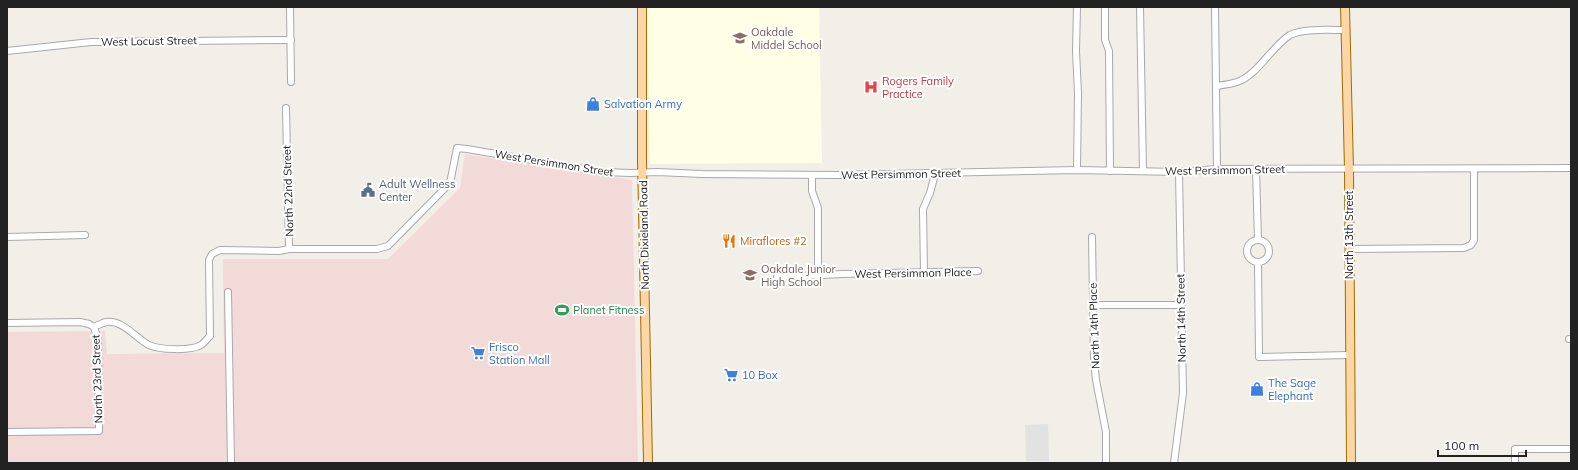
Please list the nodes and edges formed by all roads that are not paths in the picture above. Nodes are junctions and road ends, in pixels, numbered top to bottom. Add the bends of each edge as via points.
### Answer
1 (290, 7) edge
2 (642, 7) edge
3 (1078, 7) edge
4 (1105, 7) edge
5 (1140, 7) edge
6 (1215, 7) edge
7 (1345, 7) edge
8 (1346, 30) junction
9 (291, 40) junction
10 (7, 51) edge
11 (291, 82) dead end
12 (1216, 86) junction
13 (286, 108) dead end
14 (1571, 168) edge
15 (1217, 169) junction
16 (1256, 169) junction
17 (1349, 169) junction
18 (1474, 169) junction
19 (1077, 170) junction
20 (1110, 171) junction
21 (1143, 171) junction
22 (1179, 172) junction
23 (642, 173) junction
24 (935, 174) junction
25 (812, 175) junction
26 (85, 235) dead end
27 (1092, 236) dead end
28 (7, 237) edge
29 (1258, 240) junction
30 (289, 248) junction
31 (1349, 249) junction
32 (1258, 263) junction
33 (978, 271) dead end
34 (924, 273) junction
35 (818, 276) junction
36 (777, 277) dead end
37 (228, 292) dead end
38 (1093, 305) junction
39 (1181, 305) junction
40 (7, 323) edge
41 (94, 327) junction
42 (1350, 355) junction
43 (7, 432) edge
44 (1568, 449) dead end
45 (231, 463) edge
46 (648, 463) edge
47 (1106, 463) edge
48 (1174, 463) edge
49 (1351, 463) edge
50 (1515, 463) edge

1 - 9 street
2 - 23 main road, North Dixieland Road
3 - 19 street
4 - 20 street via 1109,51
5 - 21 street
6 - 12 street
7 - 8 main road, North 13th Street
8 - 12 street via 1304,31 1292,34 1248,77
8 - 17 main road, North 13th Street
9 - 10 street, West Locust Street via 91,42
9 - 11 street
12 - 15 street
13 - 30 street, North 22nd Street
14 - 18 street, West Persimmon Street
15 - 16 street, West Persimmon Street
15 - 22 street, West Persimmon Street
16 - 17 street, West Persimmon Street
16 - 29 street
17 - 18 street, West Persimmon Street
17 - 31 main road, North 13th Street
18 - 31 street via 1474,240 1471,245 1464,248
19 - 20 street, West Persimmon Street
19 - 24 street, West Persimmon Street
20 - 21 street, West Persimmon Street
21 - 22 street, West Persimmon Street
22 - 39 street, North 14th Street
23 - 25 street, West Persimmon Street
23 - 30 street, West Persimmon Street via 603,172 457,148 450,183 388,246 377,249
23 - 46 main road, North Dixieland Road
24 - 25 street, West Persimmon Street
24 - 34 street via 923,209
25 - 35 street via 812,191 818,208
26 - 28 street
27 - 38 street, North 14th Place
29 - 32 street via 1249,244 1247,251 1249,258
29 - 32 street via 1266,243 1269,250 1266,260
30 - 41 street, North 22nd Street via 280,251 220,250 212,254 209,260 210,336 201,346 187,349 158,348 150,346 117,324 107,322
31 - 42 main road, North 13th Street
32 - 42 street via 1259,357
33 - 34 street, West Persimmon Place
34 - 35 street, West Persimmon Place
35 - 36 street, West Persimmon Place
37 - 45 street
38 - 39 street
38 - 47 street, North 14th Place via 1094,360 1106,432
39 - 48 street, North 14th Street via 1183,393
40 - 41 street via 80,322
41 - 43 street, North 23rd Street via 98,340 99,431
42 - 49 main road, North 13th Street
44 - 50 street via 1515,449

